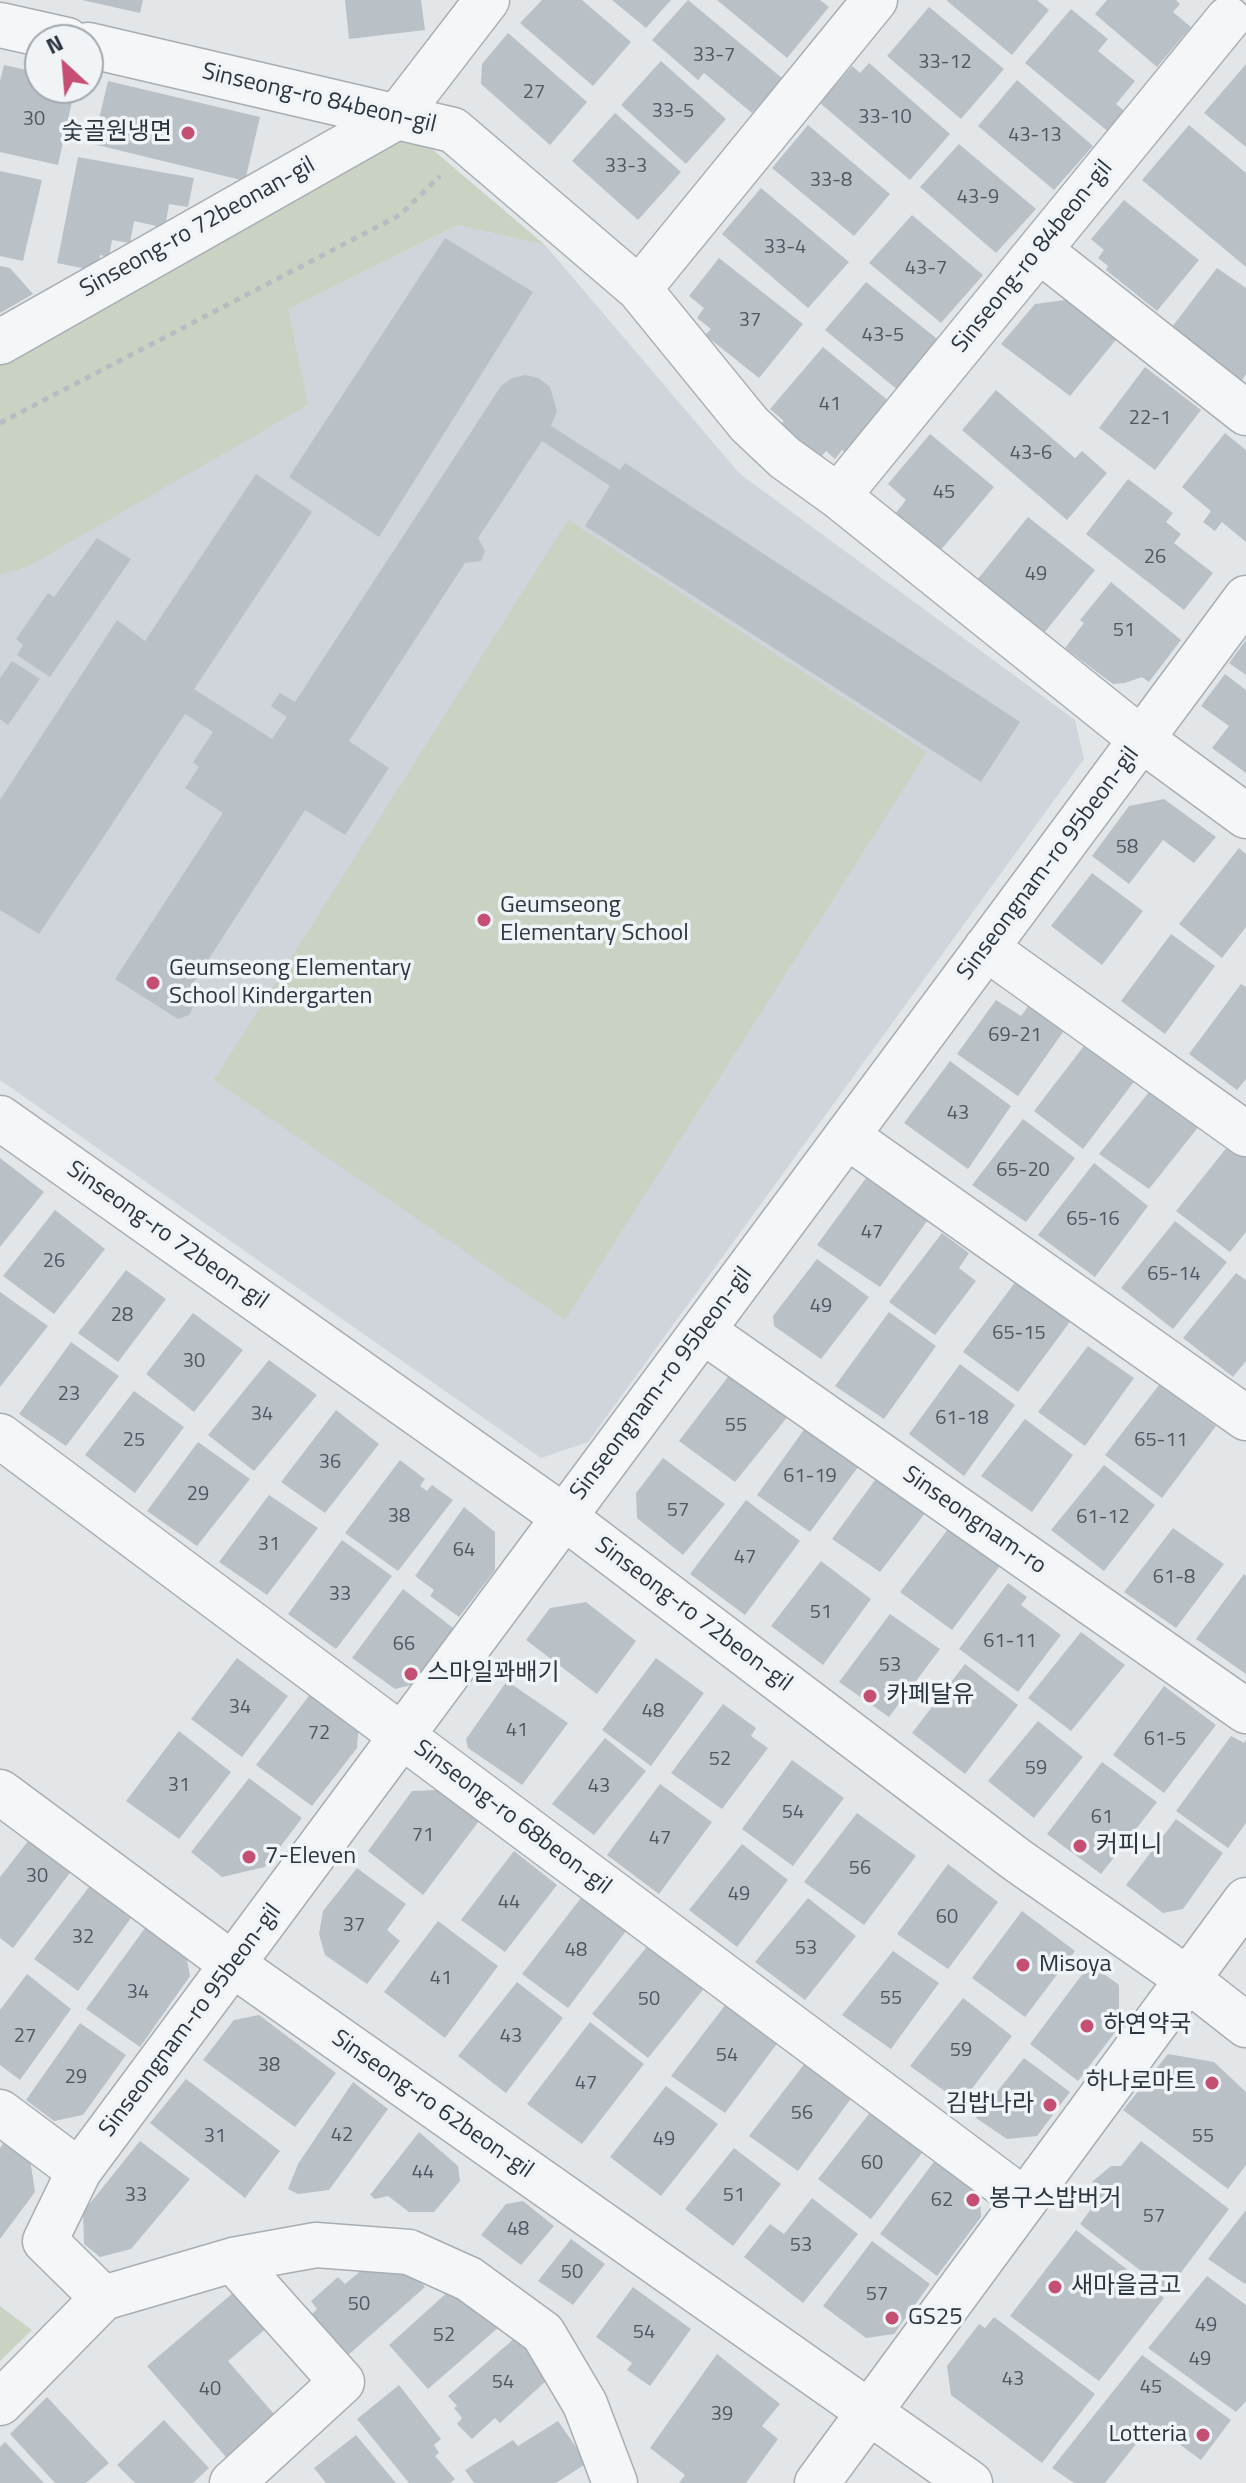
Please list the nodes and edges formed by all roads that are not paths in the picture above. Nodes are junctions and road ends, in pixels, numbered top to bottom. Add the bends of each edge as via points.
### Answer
1 (487, 0) edge
2 (875, 0) edge
3 (1226, 17) edge
4 (0, 25) edge
5 (24, 30) edge
6 (104, 49) edge
7 (397, 117) junction
8 (1039, 250) junction
9 (639, 289) junction
10 (0, 342) edge
11 (1246, 413) edge
12 (838, 496) junction
13 (1246, 598) edge
14 (1141, 739) junction
15 (1246, 816) edge
16 (986, 948) junction
17 (0, 1118) edge
18 (1246, 1134) edge
19 (847, 1136) junction
20 (703, 1331) junction
21 (1246, 1418) edge
22 (0, 1436) edge
23 (564, 1517) junction
24 (1246, 1711) edge
25 (402, 1736) junction
26 (0, 1792) edge
27 (1246, 1900) edge
28 (232, 1964) junction
29 (1186, 1978) junction
30 (1246, 2025) edge
31 (0, 2112) edge
32 (79, 2171) junction
33 (1024, 2200) junction
34 (233, 2260) junction
35 (103, 2298) junction
36 (0, 2403) edge
37 (868, 2413) junction
38 (232, 2483) edge
39 (615, 2483) edge
40 (817, 2483) edge
41 (970, 2483) edge

1 - 7 street
2 - 9 street
3 - 8 street, Sinseong-ro 84beon-gil
4 - 5 street
6 - 7 street, Sinseong-ro 84beon-gil
7 - 9 street, Sinseong-ro 84beon-gil via 453,130
7 - 10 street, Sinseong-ro 72beonan-gil
8 - 11 street
8 - 12 street, Sinseong-ro 84beon-gil
9 - 12 street, Sinseong-ro 84beon-gil via 749,424
12 - 14 street, Sinseong-ro 84beon-gil
13 - 14 street, Sinseongnam-ro 95beon-gil
14 - 15 street, Sinseong-ro 84beon-gil
14 - 16 street, Sinseongnam-ro 95beon-gil
16 - 18 street
16 - 19 street, Sinseongnam-ro 95beon-gil
17 - 23 street, Sinseong-ro 72beon-gil
19 - 20 street, Sinseongnam-ro 95beon-gil
19 - 21 street
20 - 23 street, Sinseongnam-ro 95beon-gil
20 - 24 street, Sinseongnam-ro
22 - 25 street, Sinseong-ro 68beon-gil
23 - 25 street, Sinseongnam-ro 95beon-gil
23 - 29 street, Sinseong-ro 72beon-gil via 1017,1860
25 - 28 street, Sinseongnam-ro 95beon-gil
25 - 33 street, Sinseong-ro 68beon-gil
26 - 28 street, Sinseong-ro 62beon-gil
27 - 29 street
28 - 32 street, Sinseongnam-ro 95beon-gil
28 - 37 street, Sinseong-ro 62beon-gil
29 - 30 street
29 - 33 street
31 - 32 street
32 - 35 street, Sinseongnam-ro 95beon-gil via 45,2241
33 - 37 street
34 - 35 street
34 - 38 street via 342,2382
34 - 39 street via 316,2245 409,2252 469,2279 543,2333 585,2404
35 - 36 street
37 - 40 street
37 - 41 street

